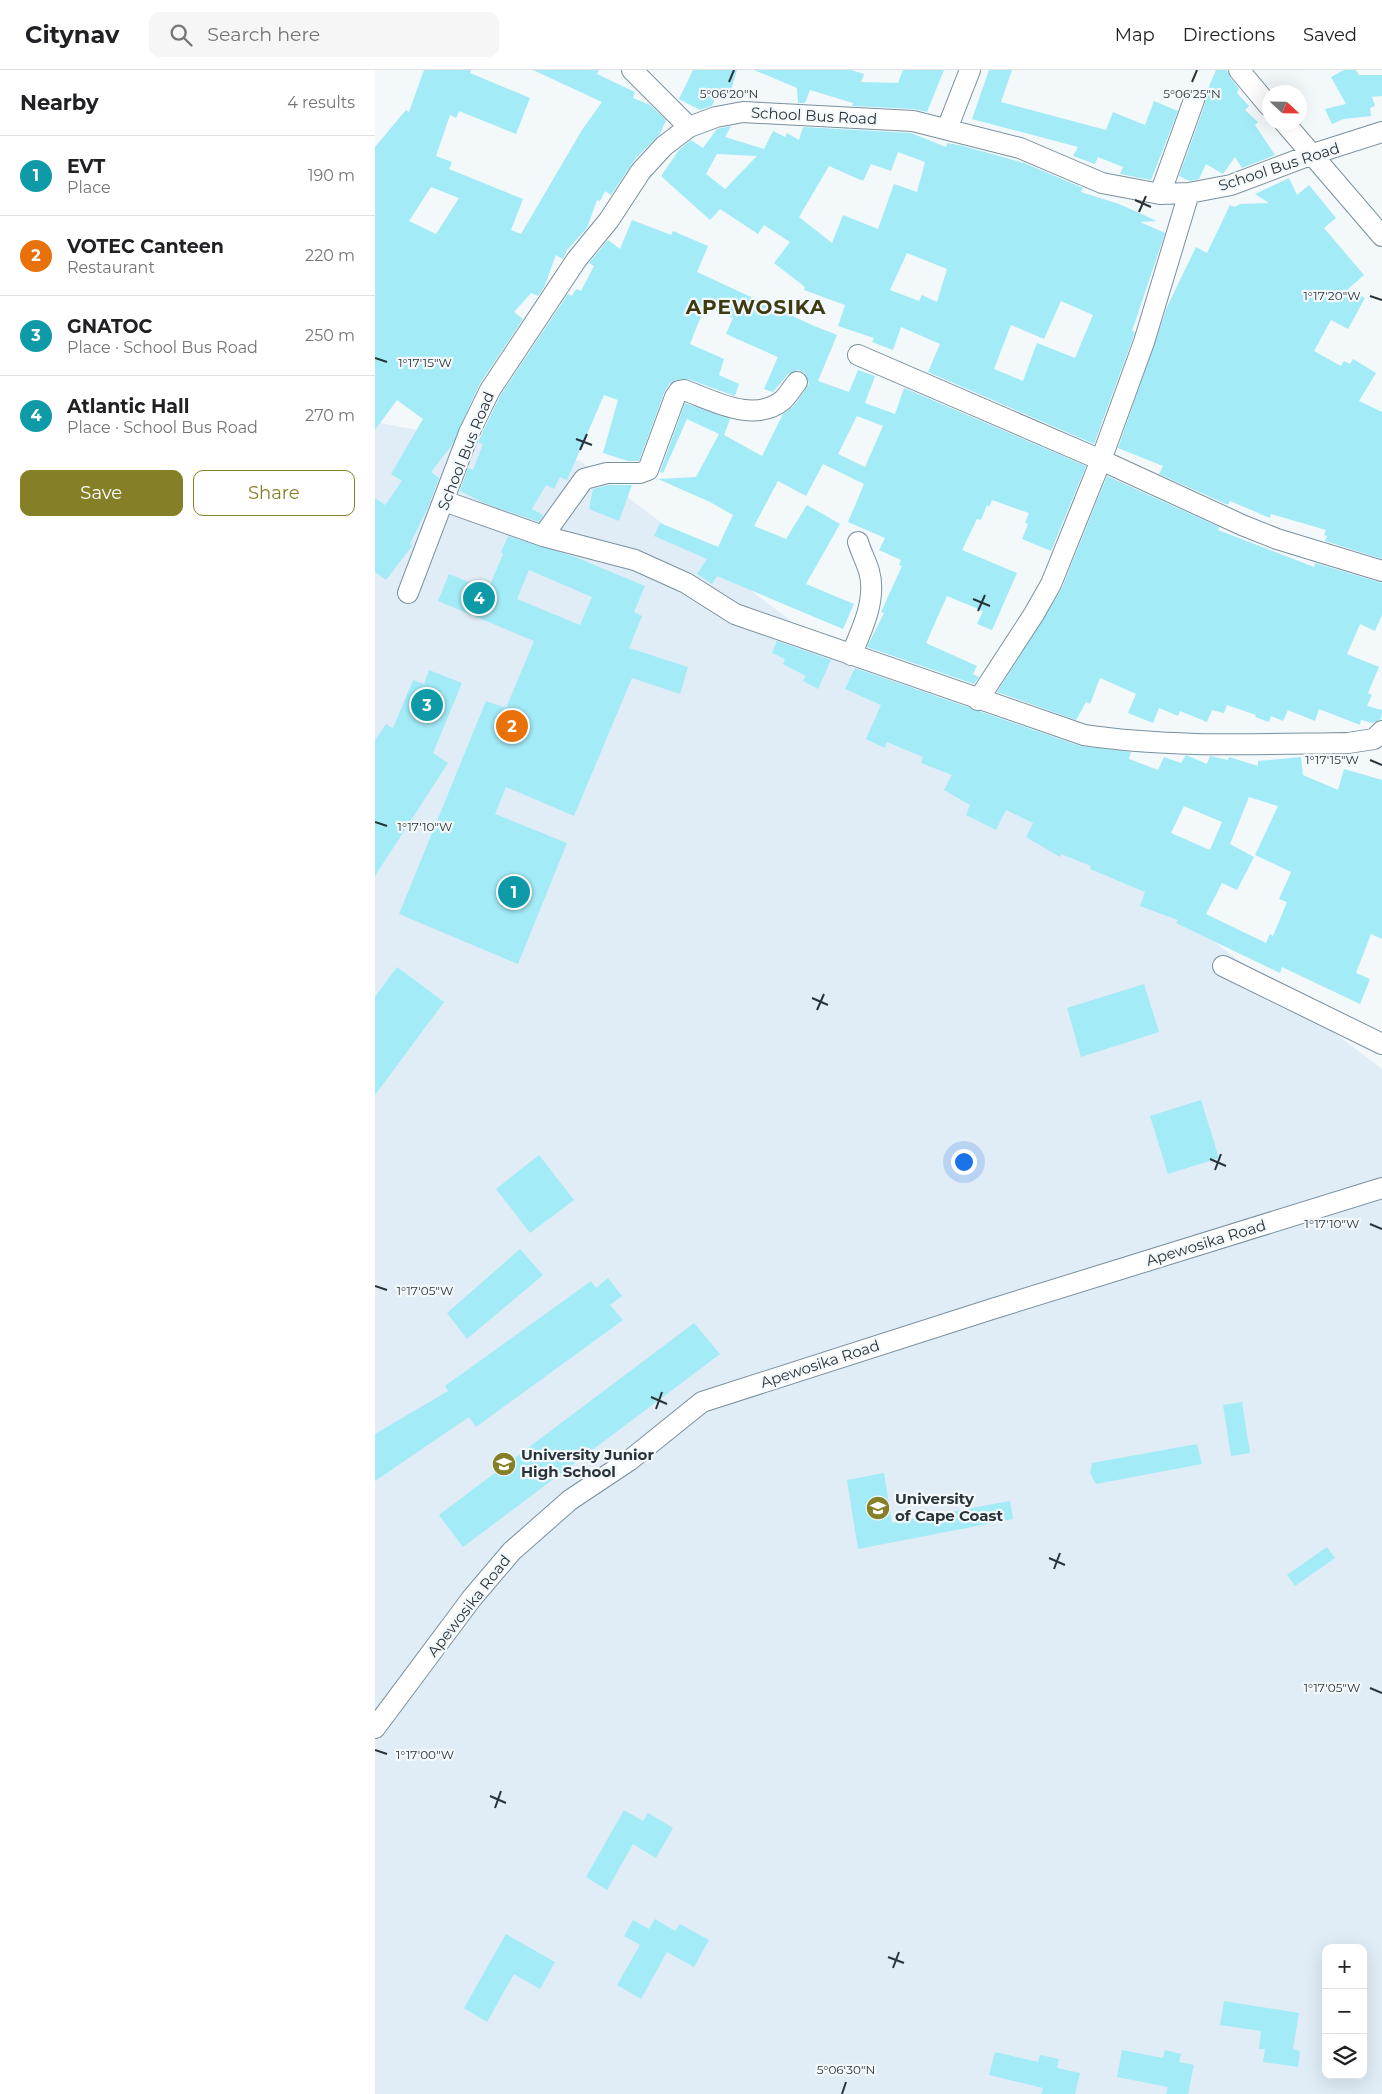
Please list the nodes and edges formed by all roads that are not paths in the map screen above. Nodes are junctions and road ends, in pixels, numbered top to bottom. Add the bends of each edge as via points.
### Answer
1 (632, 70) edge
2 (971, 70) edge
3 (1239, 70) edge
4 (1262, 98) edge
5 (1194, 100) dead end
6 (689, 127) junction
7 (947, 129) junction
8 (1291, 130) edge
9 (1382, 132) edge
10 (1313, 154) junction
11 (1189, 193) junction
12 (1160, 194) junction
13 (1382, 236) edge
14 (858, 355) dead end
15 (797, 382) dead end
16 (1101, 460) junction
17 (443, 501) junction
18 (543, 536) junction
19 (858, 542) dead end
20 (1382, 571) edge
21 (408, 594) dead end
22 (851, 655) junction
23 (978, 700) junction
24 (1382, 731) edge
25 (1223, 966) dead end
26 (1382, 1044) edge
27 (1382, 1188) edge
28 (375, 1728) edge

1 - 6 street
2 - 7 street
3 - 4 street
5 - 12 street
6 - 7 street, School Bus Road via 743,112 771,112 913,121
6 - 17 street, School Bus Road via 664,146 641,171 504,366 469,433
7 - 12 street, School Bus Road via 1020,148 1102,183
8 - 10 street
9 - 10 street, School Bus Road
10 - 11 street, School Bus Road via 1231,185
10 - 13 street
11 - 12 street, School Bus Road
11 - 16 street via 1144,342
14 - 16 street
15 - 18 street via 783,400 766,409 742,411 679,391 648,470 607,473 584,479
16 - 20 street via 1251,528
16 - 23 street via 1051,584
17 - 18 street
17 - 21 street, School Bus Road
18 - 22 street via 635,560 686,583 735,614
19 - 22 street via 870,573 871,598 865,623
22 - 23 street
23 - 24 street via 1084,735 1128,742 1347,743 1374,739
25 - 26 street
27 - 28 street, Apewosika Road via 702,1402 630,1460 570,1500 511,1551

